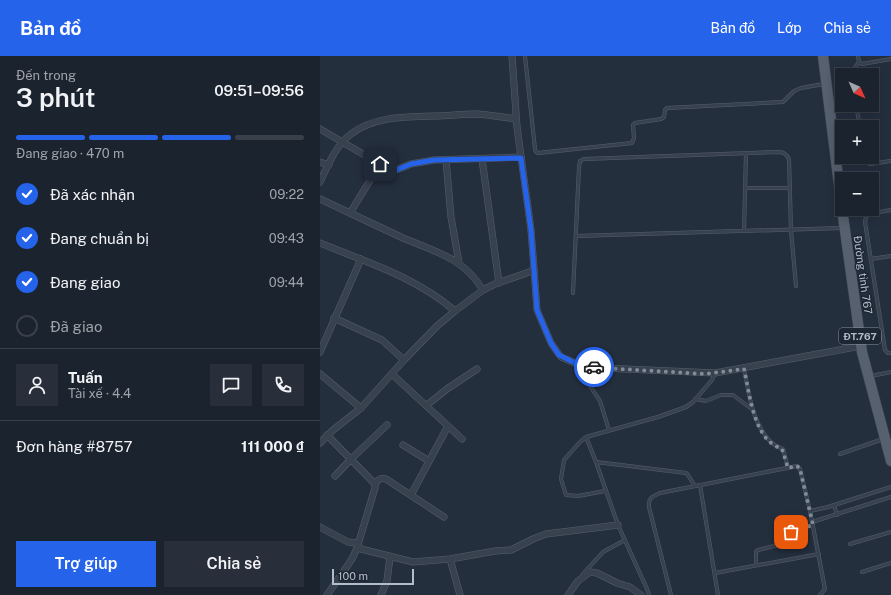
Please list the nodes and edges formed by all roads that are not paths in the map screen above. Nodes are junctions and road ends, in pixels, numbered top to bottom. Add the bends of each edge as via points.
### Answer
1 (512, 56) edge
2 (525, 56) edge
3 (823, 56) edge
4 (858, 56) edge
5 (891, 60) edge
6 (859, 62) junction
7 (854, 68) edge
8 (826, 83) junction
9 (516, 119) junction
10 (320, 129) edge
11 (342, 142) junction
12 (746, 153) junction
13 (521, 158) junction
14 (482, 159) junction
15 (446, 160) junction
16 (891, 161) edge
17 (320, 162) edge
18 (879, 163) edge
19 (380, 164) junction
20 (329, 165) junction
21 (837, 172) edge
22 (320, 182) edge
23 (745, 188) junction
24 (790, 188) junction
25 (320, 199) edge
26 (891, 210) edge
27 (350, 213) junction
28 (843, 216) edge
29 (845, 228) junction
30 (791, 230) junction
31 (744, 231) junction
32 (576, 236) junction
33 (320, 243) edge
34 (891, 256) edge
35 (361, 259) junction
36 (871, 259) junction
37 (459, 264) junction
38 (534, 269) junction
39 (499, 283) junction
40 (796, 286) dead end
41 (483, 290) junction
42 (573, 293) dead end
43 (455, 311) junction
44 (334, 318) junction
45 (861, 346) junction
46 (320, 352) edge
47 (891, 353) edge
48 (404, 360) junction
49 (575, 363) junction
50 (477, 368) dead end
51 (744, 369) junction
52 (891, 372) edge
53 (715, 373) junction
54 (320, 374) edge
55 (392, 374) junction
56 (869, 377) junction
57 (695, 399) junction
58 (428, 406) junction
59 (361, 408) junction
60 (753, 410) junction
61 (387, 425) dead end
62 (448, 426) junction
63 (609, 430) junction
64 (327, 434) junction
65 (586, 437) junction
66 (885, 438) junction
67 (462, 439) dead end
68 (320, 443) edge
69 (403, 445) dead end
70 (840, 454) dead end
71 (351, 459) junction
72 (429, 461) junction
73 (891, 461) edge
74 (596, 462) junction
75 (788, 468) junction
76 (335, 476) dead end
77 (375, 484) junction
78 (700, 485) junction
79 (695, 486) junction
80 (891, 487) edge
81 (605, 491) junction
82 (875, 492) junction
83 (411, 495) junction
84 (891, 497) edge
85 (878, 502) junction
86 (834, 505) junction
87 (810, 511) junction
88 (837, 515) junction
89 (444, 517) dead end
90 (813, 524) junction
91 (618, 525) junction
92 (320, 527) edge
93 (891, 532) edge
94 (625, 540) junction
95 (850, 544) dead end
96 (357, 546) junction
97 (818, 554) junction
98 (390, 557) junction
99 (450, 559) junction
100 (891, 563) edge
101 (756, 565) junction
102 (862, 572) dead end
103 (714, 573) junction
104 (578, 581) junction
105 (328, 595) edge
106 (381, 595) edge
107 (460, 595) edge
108 (568, 595) edge
109 (641, 595) edge
110 (649, 595) edge
111 (671, 595) edge
112 (718, 595) edge
113 (820, 595) edge

1 - 9 street
2 - 8 lane via 535,149 538,153 632,143 635,123 662,119 667,108 783,102 794,91
3 - 8 main road, Đường tỉnh 767 / ĐT.767
4 - 6 lane
5 - 6 lane via 862,64
6 - 7 lane
8 - 21 main road, Đường tỉnh 767 / ĐT.767
9 - 11 street via 476,114 398,117 364,127
9 - 13 street
10 - 11 street
11 - 19 street
11 - 20 street
12 - 23 lane
12 - 24 lane via 787,154 790,158
12 - 32 lane via 584,159 580,161 579,167
13 - 14 street
13 - 38 street
14 - 15 street
14 - 39 street
15 - 19 street via 411,164 394,171
15 - 37 street via 451,217
16 - 18 lane
17 - 20 street
19 - 27 street
20 - 22 street
23 - 24 lane
23 - 31 lane
24 - 30 lane
25 - 27 street
26 - 36 lane via 869,214 866,217
27 - 37 street
28 - 29 main road, Đường tỉnh 767 / ĐT.767
29 - 30 lane
29 - 45 main road, Đường tỉnh 767 / ĐT.767
30 - 31 lane
30 - 40 lane
31 - 32 lane
32 - 42 lane
33 - 35 street
34 - 36 lane
35 - 43 street via 435,294
35 - 44 street
36 - 47 lane via 885,350
37 - 41 street via 476,279
38 - 39 street
38 - 49 street via 537,310 551,343 561,357
39 - 41 street
41 - 43 street
43 - 48 street
44 - 46 street
44 - 48 street via 382,340
45 - 51 street
45 - 56 main road, Đường tỉnh 767 / ĐT.767
48 - 55 street
49 - 53 street via 603,368
49 - 63 lane via 600,401
50 - 58 street
51 - 53 street
51 - 60 lane
52 - 56 lane
53 - 57 lane
54 - 59 street
55 - 58 street
55 - 59 street
56 - 66 main road, Đường tỉnh 767 / ĐT.767
57 - 60 lane via 706,401 721,395 733,396
57 - 63 lane via 682,408
58 - 62 street
59 - 64 street
60 - 75 lane via 765,436 783,450
61 - 71 street
62 - 67 street
62 - 72 street
63 - 65 lane
64 - 68 street
64 - 71 street
65 - 74 lane
65 - 81 lane via 564,460 562,479 566,495 578,496
66 - 70 lane
66 - 73 main road, Đường tỉnh 767 / ĐT.767
69 - 72 street
71 - 76 street
71 - 77 street
72 - 83 street
74 - 79 lane via 686,473
74 - 81 lane
75 - 78 lane
75 - 87 lane via 799,467
77 - 83 street via 383,478
77 - 96 street
78 - 79 lane
78 - 103 lane
79 - 111 lane via 660,492 648,502
80 - 82 lane
81 - 91 lane
82 - 85 lane
82 - 86 lane
83 - 89 street
84 - 85 lane
85 - 88 lane
86 - 87 lane
86 - 88 lane
87 - 90 lane
88 - 90 lane
90 - 97 lane
90 - 101 lane via 793,530 786,543 757,550
91 - 94 lane
91 - 99 street via 546,534 511,550
92 - 96 street
93 - 95 lane
94 - 104 lane via 603,552
94 - 110 lane
96 - 98 street
96 - 105 street via 352,559
97 - 101 lane
97 - 113 lane via 825,589
98 - 99 street via 413,562
98 - 106 street via 387,581
99 - 107 street
100 - 102 lane
101 - 103 lane
103 - 112 lane
104 - 108 street
104 - 109 street via 590,572 596,572 630,587

